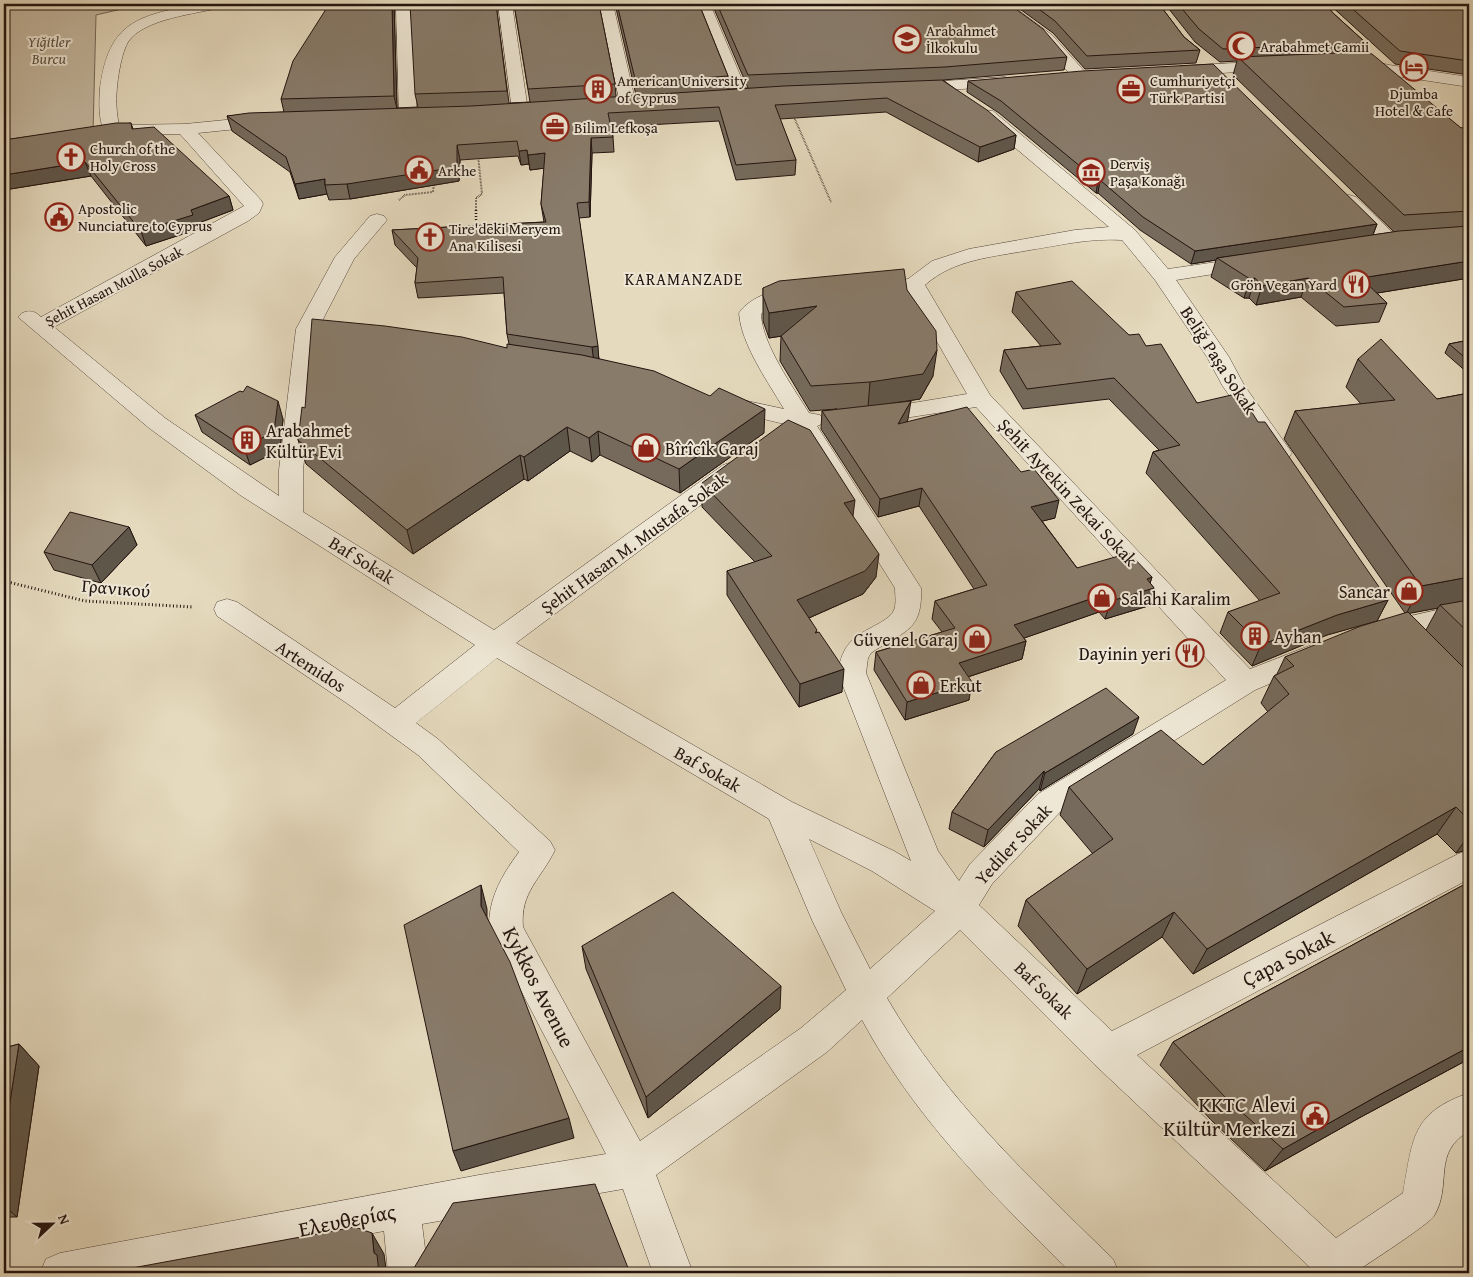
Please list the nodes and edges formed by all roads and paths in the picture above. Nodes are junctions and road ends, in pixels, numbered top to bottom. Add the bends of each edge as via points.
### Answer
1 (218, 4) edge
2 (403, 4) edge
3 (505, 4) edge
4 (606, 4) edge
5 (703, 4) edge
6 (1002, 4) edge
7 (1362, 46) edge
8 (1208, 63) junction
9 (1338, 63) edge
10 (1291, 65) edge
11 (1389, 70) junction
12 (1166, 72) edge
13 (1099, 75) edge
14 (1080, 76) junction
15 (1062, 78) edge
16 (1017, 81) edge
17 (1469, 82) edge
18 (1229, 83) edge
19 (944, 87) junction
20 (894, 89) edge
21 (1411, 89) edge
22 (784, 93) joint
23 (741, 96) junction
24 (722, 98) edge
25 (647, 102) edge
26 (628, 104) junction
27 (608, 105) edge
28 (540, 109) edge
29 (520, 110) junction
30 (502, 111) edge
31 (389, 116) edge
32 (282, 120) edge
33 (185, 129) junction
34 (477, 148) edge
35 (435, 176) edge
36 (1335, 186) edge
37 (832, 202) dead end
38 (377, 220) joint
39 (476, 228) edge
40 (1128, 234) junction
41 (1391, 242) edge
42 (1268, 260) edge
43 (1163, 276) junction
44 (914, 284) junction
45 (846, 291) edge
46 (818, 294) edge
47 (34, 322) joint
48 (707, 399) edge
49 (981, 400) junction
50 (800, 420) junction
51 (776, 438) edge
52 (753, 455) edge
53 (1290, 468) edge
54 (291, 515) junction
55 (4, 581) edge
56 (227, 609) joint
57 (1469, 613) edge
58 (494, 644) junction
59 (1245, 682) junction
60 (396, 723) junction
61 (781, 811) junction
62 (1469, 864) edge
63 (959, 908) junction
64 (865, 994) junction
65 (1107, 1052) junction
66 (1469, 1111) edge
67 (634, 1168) junction
68 (401, 1210) junction
69 (1339, 1268) edge
70 (60, 1273) edge
71 (408, 1273) edge
72 (673, 1273) edge
73 (1098, 1273) edge

1 - 33 street via 157,19 132,30 116,50 106,109 112,130
2 - 31 street via 417,115
3 - 29 street
4 - 26 street
5 - 23 street
6 - 14 street via 1047,38
7 - 11 street
8 - 10 street
8 - 12 street
8 - 18 street
9 - 11 street via 1358,62
11 - 17 street
11 - 21 street
13 - 14 street
14 - 15 street
16 - 19 street
19 - 20 street
19 - 40 street, Beliğ Paşa Sokak via 992,119
22 - 23 street
22 - 37 path
23 - 24 street
25 - 26 street
26 - 27 street
28 - 29 street
29 - 30 street
32 - 33 street
33 - 47 street, Şehit Hasan Mulla Sokak via 254,204 252,209
34 - 39 path via 482,194 476,198
35 - 38 path via 433,192 405,195
36 - 41 street
38 - 54 street via 345,257 317,330 291,470
40 - 43 street, Beliğ Paşa Sokak
40 - 44 street via 1091,233 982,253 953,260 927,272
42 - 43 street
43 - 53 street, Beliğ Paşa Sokak
44 - 45 street
44 - 49 street, Şehit Aytekin Zekai Sokak
46 - 50 street via 776,298 759,303 750,313 751,325 761,348
47 - 54 street, Baf Sokak via 157,423
48 - 50 street
49 - 50 street via 897,413
49 - 59 street, Şehit Aytekin Zekai Sokak
50 - 51 street
50 - 63 street via 908,588 909,607 901,623 859,647 852,660 852,673 925,858
52 - 58 street, Şehit Hasan M. Mustafa Sokak
54 - 58 street, Baf Sokak
55 - 56 path, Γρανικού via 85,601
56 - 60 street, Artemidos
57 - 59 street, Yediler Sokak via 1347,642
58 - 60 street, Şehit Hasan M. Mustafa Sokak
58 - 61 street, Baf Sokak
59 - 63 street, Yediler Sokak via 1049,803 981,874
60 - 67 street, Kykkos Avenue via 428,747 539,850 512,887 504,916 506,929
61 - 63 street, Baf Sokak via 883,861
61 - 64 street
62 - 65 street, Çapa Sokak
63 - 64 street, Yediler Sokak via 938,931
63 - 65 street, Baf Sokak
64 - 67 street, Yediler Sokak via 814,1040
64 - 73 street via 927,1091 963,1136
65 - 69 street, Baf Sokak
66 - 69 street via 1446,1124 1431,1142 1420,1204
67 - 68 street, Ελευθερίας
67 - 72 street, Kykkos Avenue
68 - 70 street, Ελευθερίας
68 - 71 street

